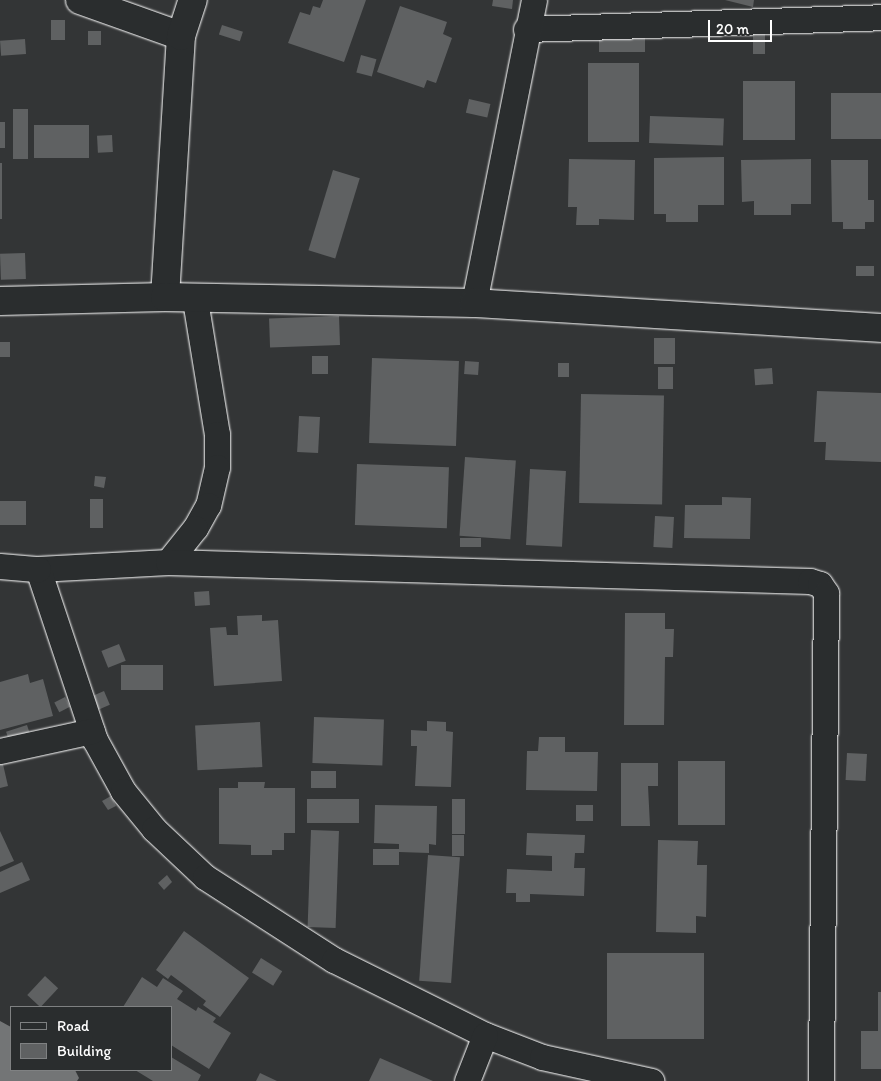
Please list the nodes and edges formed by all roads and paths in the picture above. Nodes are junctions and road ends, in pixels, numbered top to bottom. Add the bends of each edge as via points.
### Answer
1 (80, 0) edge
2 (193, 0) edge
3 (534, 0) edge
4 (824, 10) edge
5 (881, 17) edge
6 (526, 29) junction
7 (181, 36) junction
8 (165, 297) junction
9 (195, 300) junction
10 (0, 301) edge
11 (474, 303) junction
12 (881, 328) edge
13 (168, 562) junction
14 (0, 566) edge
15 (38, 569) junction
16 (92, 731) junction
17 (0, 751) edge
18 (485, 1035) junction
19 (467, 1081) edge
20 (651, 1081) edge
21 (821, 1081) edge

1 - 7 street
2 - 7 street
3 - 6 street
4 - 5 street
4 - 6 street
6 - 11 street
7 - 8 street
8 - 9 street
8 - 10 street
9 - 11 street
9 - 13 street via 217,434 216,467 208,505 195,528
11 - 12 street
13 - 15 street
13 - 21 street via 800,580 820,584 826,593
14 - 15 street
15 - 16 street
16 - 17 street
16 - 18 street via 123,791 154,829 205,877 334,960
18 - 19 street
18 - 20 street via 542,1057

